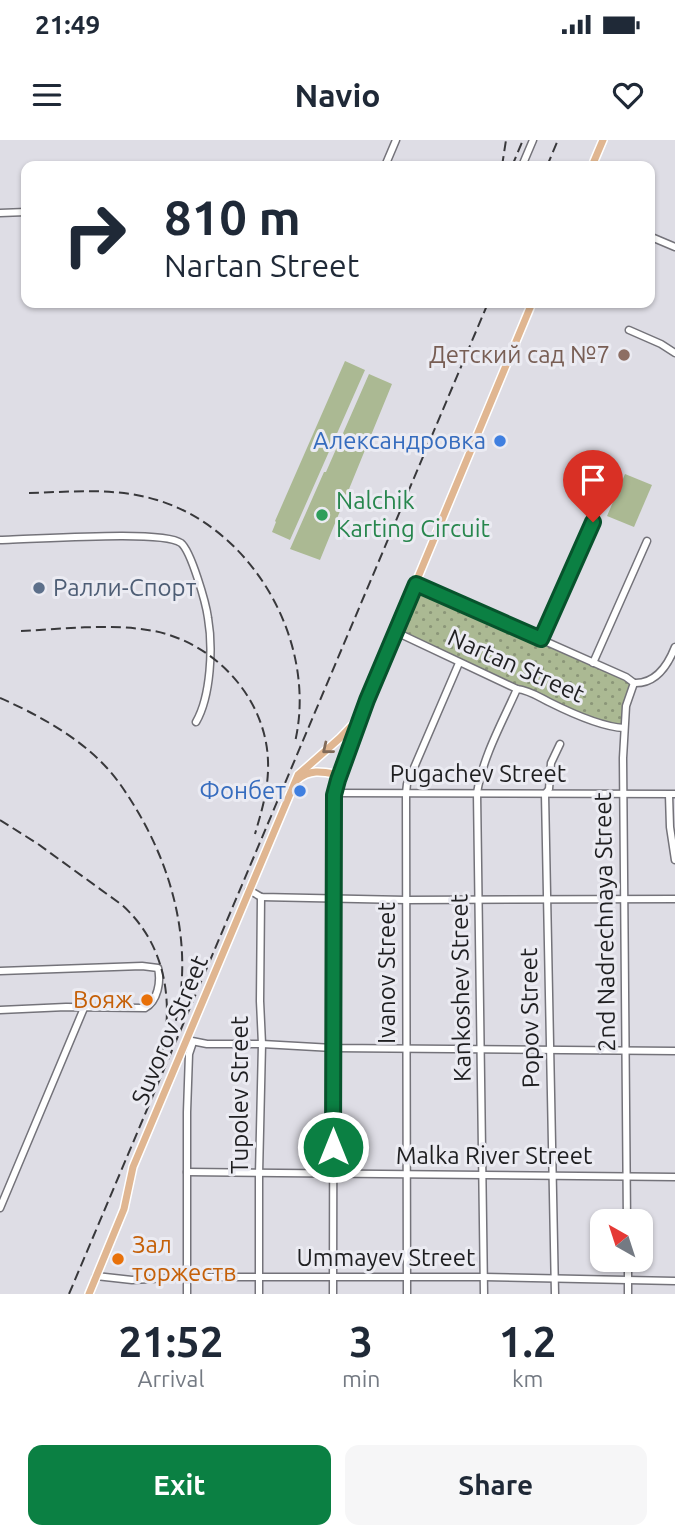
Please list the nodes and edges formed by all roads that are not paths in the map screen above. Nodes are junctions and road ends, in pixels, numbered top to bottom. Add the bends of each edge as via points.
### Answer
1 (396, 140) edge
2 (533, 140) edge
3 (603, 140) edge
4 (387, 161) edge
5 (524, 161) edge
6 (594, 161) edge
7 (21, 212) edge
8 (0, 213) edge
9 (655, 239) edge
10 (675, 247) edge
11 (530, 308) edge
12 (629, 330) dead end
13 (675, 353) edge
14 (593, 522) dead end
15 (0, 540) edge
16 (647, 541) dead end
17 (416, 584) junction
18 (396, 632) junction
19 (541, 639) junction
20 (675, 647) edge
21 (459, 663) junction
22 (593, 663) junction
23 (634, 682) junction
24 (517, 689) junction
25 (362, 716) junction
26 (196, 722) dead end
27 (624, 727) junction
28 (560, 744) dead end
29 (340, 775) junction
30 (294, 782) junction
31 (334, 793) junction
32 (406, 793) junction
33 (477, 793) junction
34 (545, 794) junction
35 (623, 794) junction
36 (672, 795) edge
37 (675, 860) edge
38 (249, 890) junction
39 (261, 897) junction
40 (333, 898) junction
41 (479, 899) junction
42 (547, 899) junction
43 (625, 899) junction
44 (406, 900) junction
45 (675, 900) edge
46 (0, 971) edge
47 (84, 1008) junction
48 (0, 1010) edge
49 (190, 1041) junction
50 (262, 1044) junction
51 (333, 1048) junction
52 (406, 1048) junction
53 (481, 1048) junction
54 (550, 1049) junction
55 (626, 1050) junction
56 (675, 1051) edge
57 (187, 1172) junction
58 (259, 1174) junction
59 (333, 1174) junction
60 (482, 1174) junction
61 (407, 1175) junction
62 (553, 1175) junction
63 (626, 1177) junction
64 (675, 1177) edge
65 (0, 1208) edge
66 (627, 1209) edge
67 (628, 1272) edge
68 (96, 1276) junction
69 (259, 1277) junction
70 (484, 1277) junction
71 (187, 1278) junction
72 (332, 1278) junction
73 (407, 1278) junction
74 (555, 1278) junction
75 (628, 1279) junction
76 (675, 1281) edge
77 (89, 1294) edge
78 (187, 1294) edge
79 (259, 1294) edge
80 (332, 1294) edge
81 (407, 1294) edge
82 (484, 1294) edge
83 (555, 1294) edge
84 (628, 1294) edge

1 - 4 street
2 - 5 street
3 - 6 main road
7 - 8 street
9 - 10 street
11 - 17 main road
12 - 13 street
14 - 19 street
15 - 26 street via 142,536 182,544 201,589 211,641 205,702
16 - 22 street
17 - 18 main road
17 - 19 street, Nartan Street
18 - 21 street, Nartan Street
18 - 25 main road
19 - 22 street, Nartan Street
20 - 23 street via 659,673 647,682
21 - 24 street, Nartan Street
21 - 32 street, Ivanov Street
22 - 23 street, Nartan Street
23 - 27 street, 2nd Nadrechnaya Street
24 - 27 street, Nartan Street via 610,727
24 - 33 street, Kankoshev Street
25 - 29 main road
25 -> 30 main road via 300,771
27 - 35 street, 2nd Nadrechnaya Street
28 - 34 street, Popov Street
29 - 30 main road via 312,771
29 - 31 street
30 - 38 main road, Suvorov Street
31 - 32 street, Pugachev Street
31 - 40 street
32 - 33 street, Pugachev Street
32 - 44 street, Ivanov Street
33 - 34 street, Pugachev Street
33 - 41 street, Kankoshev Street
34 - 35 street, Pugachev Street
34 - 42 street, Popov Street
35 - 36 street, Pugachev Street
35 - 43 street, 2nd Nadrechnaya Street
36 - 37 street
38 - 39 street
38 - 49 main road, Suvorov Street
39 - 40 street
39 - 50 street, Tupolev Street
40 - 44 street
40 - 51 street
41 - 42 street
41 - 44 street
41 - 53 street, Kankoshev Street
42 - 43 street
42 - 54 street, Popov Street
43 - 45 street
43 - 55 street, 2nd Nadrechnaya Street
44 - 52 street, Ivanov Street
46 - 47 street via 158,968 159,982 150,1006
47 - 48 street
47 - 65 street
49 - 50 street
49 - 57 street
49 - 68 main road, Suvorov Street via 133,1167 124,1209
50 - 51 street
50 - 58 street, Tupolev Street
51 - 52 street
51 - 59 street
52 - 53 street
52 - 61 street, Ivanov Street
53 - 54 street
53 - 60 street, Kankoshev Street
54 - 55 street
54 - 62 street, Popov Street
55 - 56 street
55 - 63 street, 2nd Nadrechnaya Street
57 - 58 street, Malka River Street
57 - 71 street
58 - 59 street, Malka River Street
58 - 69 street, Tupolev Street
59 - 61 street, Malka River Street
59 - 72 street
60 - 61 street, Malka River Street
60 - 62 street, Malka River Street
60 - 70 street, Kankoshev Street
61 - 73 street, Ivanov Street
62 - 63 street, Malka River Street
62 - 74 street, Popov Street
63 - 64 street, Malka River Street
63 - 66 street, 2nd Nadrechnaya Street
67 - 75 street
68 - 71 street, Ummayev Street
68 - 77 main road, Suvorov Street
69 - 71 street, Ummayev Street
69 - 72 street, Ummayev Street
69 - 79 street, Tupolev Street
70 - 73 street, Ummayev Street
70 - 74 street, Ummayev Street
70 - 82 street, Kankoshev Street
71 - 78 street
72 - 73 street, Ummayev Street
72 - 80 street
73 - 81 street, Ivanov Street
74 - 75 street, Ummayev Street
74 - 83 street, Popov Street
75 - 76 street, Ummayev Street
75 - 84 street

